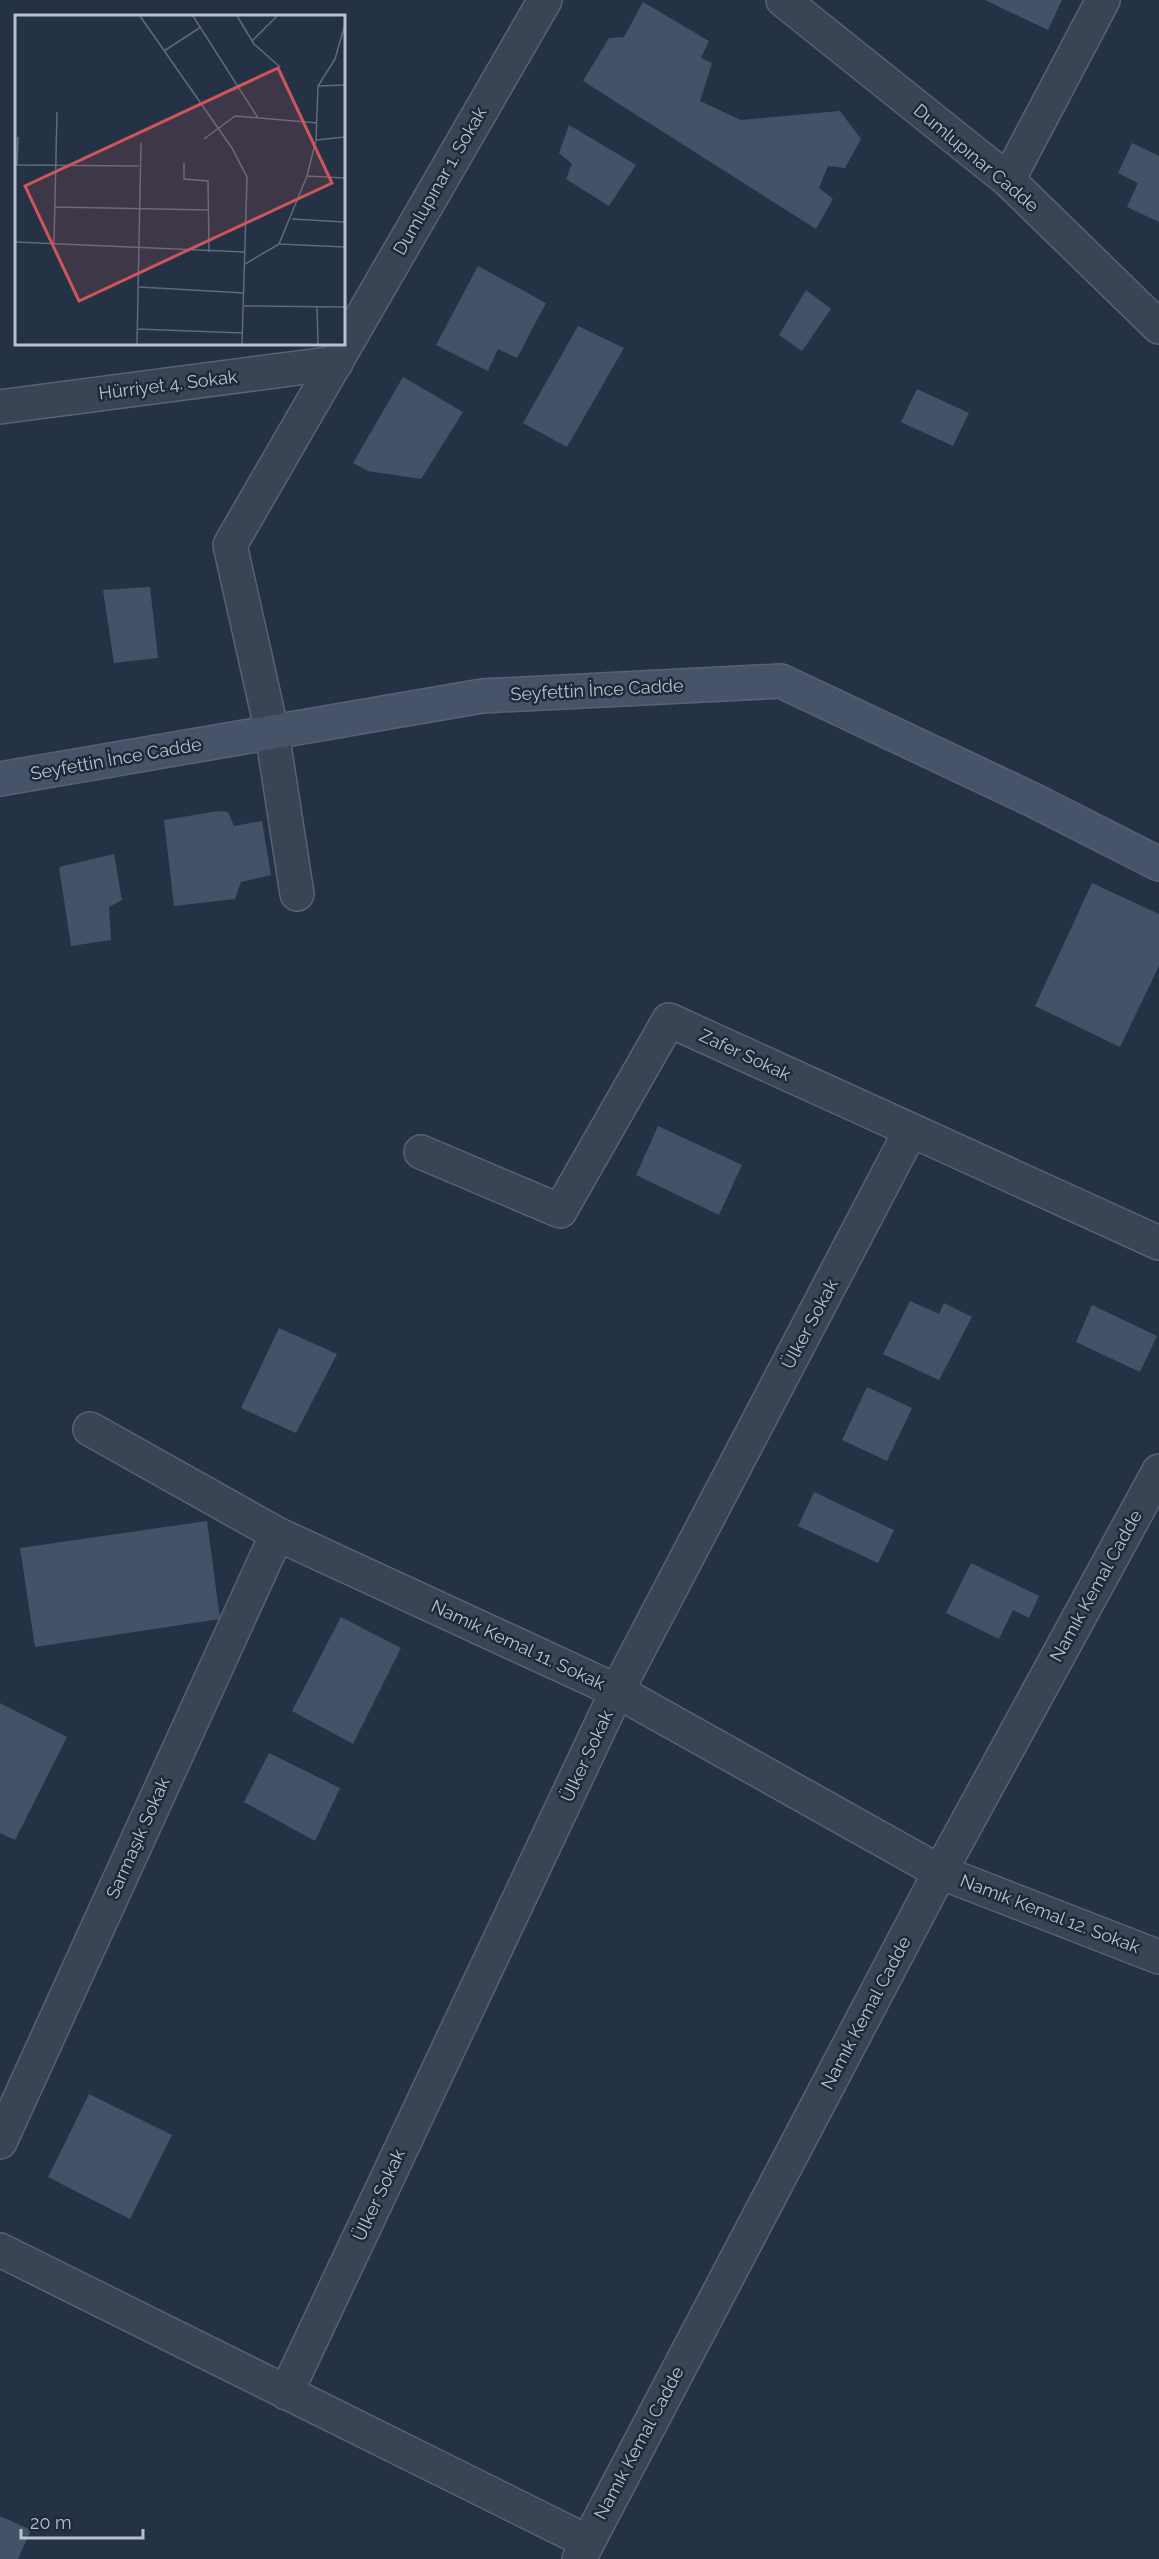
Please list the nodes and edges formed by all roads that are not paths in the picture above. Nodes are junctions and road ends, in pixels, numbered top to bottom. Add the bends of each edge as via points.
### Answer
1 (545, 0) edge
2 (783, 0) edge
3 (1103, 0) edge
4 (1008, 180) junction
5 (1159, 327) edge
6 (336, 363) junction
7 (0, 406) edge
8 (272, 732) junction
9 (0, 779) edge
10 (1159, 864) edge
11 (297, 894) dead end
12 (911, 1130) junction
13 (421, 1152) dead end
14 (1159, 1244) edge
15 (90, 1429) dead end
16 (1159, 1471) edge
17 (277, 1534) junction
18 (617, 1691) junction
19 (940, 1872) junction
20 (1159, 1957) edge
21 (0, 2142) edge
22 (0, 2250) edge
23 (286, 2393) junction
24 (583, 2551) edge

1 - 6 street, Dumlupınar 1. Sokak
2 - 4 street, Dumlupınar Cadde
3 - 4 street
4 - 5 street, Dumlupınar Cadde
6 - 7 street, Hürriyet 4. Sokak
6 - 8 street, Dumlupınar 1. Sokak via 230,545
8 - 9 main road, Seyfettin İnce Cadde
8 - 10 main road, Seyfettin İnce Cadde via 482,696 781,681
8 - 11 street, Dumlupınar 1. Sokak
12 - 13 street, Zafer Sokak via 669,1020 560,1211
12 - 14 street, Zafer Sokak
12 - 18 street, Ülker Sokak
15 - 17 street, Namık Kemal 11. Sokak
16 - 19 street, Namık Kemal Cadde
17 - 18 street, Namık Kemal 11. Sokak
17 - 21 street, Sarmaşık Sokak
18 - 19 street, Namık Kemal 11. Sokak
18 - 23 street, Ülker Sokak
19 - 20 street, Namık Kemal 12. Sokak
19 - 24 street, Namık Kemal Cadde
22 - 23 street
23 - 24 street

